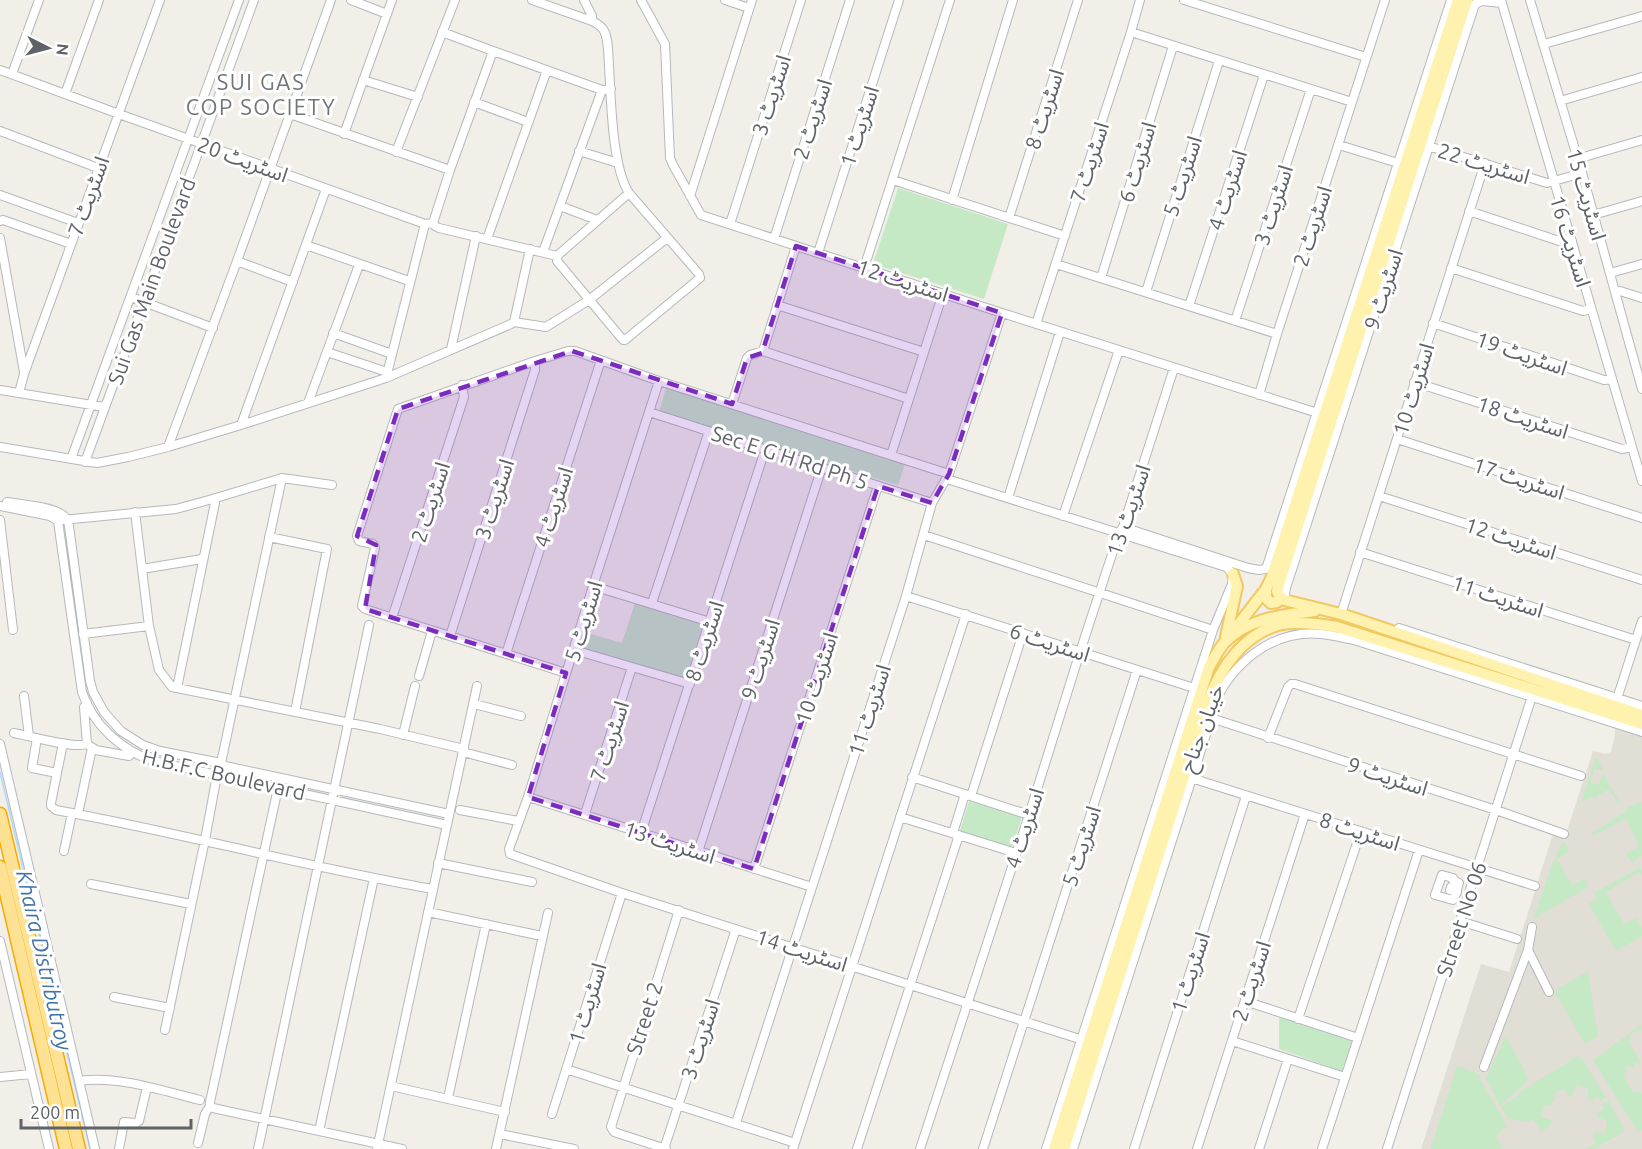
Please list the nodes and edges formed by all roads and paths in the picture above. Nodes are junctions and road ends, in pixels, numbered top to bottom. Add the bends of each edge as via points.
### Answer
1 (39, 0) edge
2 (99, 0) edge
3 (160, 0) edge
4 (239, 0) edge
5 (254, 0) edge
6 (331, 0) edge
7 (351, 0) edge
8 (392, 0) edge
9 (455, 0) edge
10 (532, 0) edge
11 (584, 0) edge
12 (641, 0) edge
13 (725, 0) edge
14 (801, 0) edge
15 (850, 0) edge
16 (899, 0) edge
17 (950, 0) edge
18 (1013, 0) edge
19 (1078, 0) edge
20 (1140, 0) edge
21 (1184, 0) edge
22 (1451, 0) edge
23 (1530, 0) edge
24 (1383, 1) edge
25 (1501, 1) edge
26 (1466, 3) edge
27 (751, 4) edge
28 (235, 12) junction
29 (387, 14) junction
30 (248, 15) junction
31 (1642, 16) edge
32 (592, 21) junction
33 (442, 32) junction
34 (1131, 32) junction
35 (1544, 44) junction
36 (1173, 46) junction
37 (492, 51) junction
38 (1366, 57) junction
39 (1219, 61) junction
40 (0, 70) edge
41 (547, 70) junction
42 (12, 74) junction
43 (1264, 75) junction
44 (1642, 77) edge
45 (363, 80) junction
46 (606, 89) junction
47 (1311, 89) junction
48 (64, 94) junction
49 (418, 97) junction
50 (1560, 101) junction
51 (474, 102) junction
52 (1352, 102) junction
53 (119, 114) junction
54 (290, 114) junction
55 (528, 122) junction
56 (0, 131) edge
57 (344, 134) junction
58 (188, 139) junction
59 (1642, 140) edge
60 (202, 144) junction
61 (1339, 145) junction
62 (1425, 145) junction
63 (579, 151) junction
64 (396, 152) junction
65 (1577, 159) junction
66 (618, 163) junction
67 (1398, 163) junction
68 (1485, 163) junction
69 (98, 168) junction
70 (270, 169) junction
71 (450, 170) junction
72 (1582, 173) junction
73 (893, 180) junction
74 (1553, 181) junction
75 (327, 189) junction
76 (629, 193) junction
77 (0, 195) edge
78 (690, 195) junction
79 (952, 200) junction
80 (1642, 201) edge
81 (560, 206) junction
82 (1469, 211) junction
83 (1593, 215) junction
84 (1009, 218) junction
85 (0, 220) edge
86 (597, 220) junction
87 (434, 222) junction
88 (78, 223) junction
89 (425, 224) junction
90 (730, 224) junction
91 (476, 236) junction
92 (1065, 236) junction
93 (0, 237) edge
94 (667, 238) junction
95 (774, 238) junction
96 (487, 239) junction
97 (1572, 241) junction
98 (71, 244) junction
99 (306, 245) junction
100 (796, 246) junction
101 (530, 249) junction
102 (543, 252) junction
103 (818, 253) junction
104 (557, 256) junction
105 (237, 261) junction
106 (359, 264) junction
107 (1056, 264) junction
108 (1642, 264) edge
109 (864, 268) junction
110 (1451, 268) junction
111 (1610, 273) junction
112 (1101, 278) junction
113 (409, 281) junction
114 (293, 282) junction
115 (1146, 292) junction
116 (1616, 292) junction
117 (943, 293) junction
118 (130, 297) junction
119 (1642, 298) edge
120 (589, 300) junction
121 (143, 301) junction
122 (777, 305) junction
123 (1189, 306) junction
124 (1591, 309) junction
125 (1002, 314) junction
126 (1235, 321) junction
127 (514, 322) junction
128 (1433, 323) junction
129 (1036, 324) junction
130 (213, 328) junction
131 (1060, 332) junction
132 (333, 333) junction
133 (1277, 334) junction
134 (451, 349) junction
135 (1119, 350) junction
136 (763, 351) junction
137 (327, 352) junction
138 (924, 352) junction
139 (392, 354) junction
140 (601, 360) junction
141 (535, 361) junction
142 (1174, 368) junction
143 (24, 374) junction
144 (386, 375) junction
145 (1612, 379) junction
146 (659, 381) junction
147 (1414, 382) junction
148 (462, 385) junction
149 (1642, 388) edge
150 (0, 390) edge
151 (19, 393) junction
152 (1259, 395) junction
153 (909, 399) junction
154 (308, 403) junction
155 (92, 404) junction
156 (732, 404) junction
157 (104, 407) junction
158 (649, 412) junction
159 (1320, 414) junction
160 (241, 425) junction
161 (709, 431) junction
162 (1397, 439) junction
163 (0, 447) edge
164 (168, 447) junction
165 (1632, 447) junction
166 (765, 450) junction
167 (891, 454) junction
168 (71, 459) junction
169 (85, 462) junction
170 (822, 467) junction
171 (948, 476) junction
172 (282, 478) junction
173 (1642, 481) edge
174 (332, 486) dead end
175 (878, 486) junction
176 (1379, 496) junction
177 (216, 498) junction
178 (1008, 498) junction
179 (0, 501) edge
180 (932, 503) junction
181 (0, 506) edge
182 (135, 512) junction
183 (1064, 516) junction
184 (1642, 518) edge
185 (67, 519) junction
186 (0, 520) edge
187 (58, 521) junction
188 (1121, 530) junction
189 (924, 536) junction
190 (269, 537) junction
191 (1360, 552) junction
192 (202, 559) junction
193 (142, 569) junction
194 (1235, 569) junction
195 (1642, 580) edge
196 (593, 586) junction
197 (1266, 589) junction
198 (1099, 592) junction
199 (906, 596) junction
200 (1282, 598) junction
201 (652, 603) junction
202 (1322, 610) junction
203 (966, 614) junction
204 (1341, 614) junction
205 (392, 618) junction
206 (1642, 621) edge
207 (710, 622) junction
208 (369, 625) dead end
209 (149, 626) junction
210 (13, 630) dead end
211 (1213, 630) junction
212 (432, 631) junction
213 (1023, 633) junction
214 (83, 634) junction
215 (450, 636) junction
216 (1636, 640) junction
217 (1224, 644) junction
218 (574, 650) junction
219 (1080, 652) junction
220 (506, 654) junction
221 (86, 660) junction
222 (77, 661) junction
223 (632, 667) junction
224 (1137, 670) junction
225 (566, 673) junction
226 (419, 676) dead end
227 (690, 684) junction
228 (415, 686) dead end
229 (477, 686) dead end
230 (177, 688) junction
231 (1194, 688) junction
232 (1215, 693) junction
233 (1533, 693) junction
234 (24, 696) dead end
235 (234, 700) junction
236 (1616, 702) junction
237 (87, 703) junction
238 (474, 704) junction
239 (1642, 706) edge
240 (295, 712) junction
241 (1642, 715) edge
242 (521, 716) dead end
243 (1211, 718) junction
244 (348, 724) junction
245 (1642, 724) edge
246 (1642, 732) edge
247 (14, 733) dead end
248 (403, 735) junction
249 (33, 737) junction
250 (1268, 738) junction
251 (63, 743) junction
252 (0, 744) edge
253 (90, 746) junction
254 (464, 751) junction
255 (134, 753) junction
256 (1514, 754) junction
257 (221, 763) junction
258 (512, 765) dead end
259 (57, 773) junction
260 (217, 775) junction
261 (1581, 776) dead end
262 (912, 777) junction
263 (1188, 777) junction
264 (278, 788) junction
265 (335, 789) junction
266 (968, 795) junction
267 (1246, 796) junction
268 (528, 797) junction
269 (332, 800) junction
270 (460, 810) dead end
271 (1496, 810) junction
272 (75, 813) junction
273 (1305, 813) junction
274 (0, 814) edge
275 (449, 814) junction
276 (585, 814) junction
277 (1029, 815) junction
278 (900, 817) junction
279 (518, 821) junction
280 (447, 825) junction
281 (1361, 831) junction
282 (641, 833) junction
283 (956, 834) junction
284 (1564, 834) dead end
285 (205, 840) junction
286 (1419, 850) junction
287 (64, 851) dead end
288 (698, 852) junction
289 (264, 853) junction
290 (1016, 853) junction
291 (515, 857) joint
292 (438, 863) junction
293 (318, 866) junction
294 (0, 867) edge
295 (1477, 868) junction
296 (754, 869) junction
297 (374, 878) junction
298 (532, 882) dead end
299 (91, 884) dead end
300 (1535, 886) dead end
301 (812, 887) junction
302 (433, 888) junction
303 (622, 893) junction
304 (191, 904) junction
305 (679, 910) junction
306 (428, 912) junction
307 (548, 912) dead end
308 (1460, 921) junction
309 (486, 924) junction
310 (1532, 927) dead end
311 (736, 929) junction
312 (542, 936) junction
313 (1517, 939) dead end
314 (0, 941) edge
315 (793, 947) junction
316 (1528, 950) junction
317 (853, 966) junction
318 (910, 985) junction
319 (1549, 992) dead end
320 (114, 997) dead end
321 (1245, 1001) junction
322 (967, 1003) junction
323 (170, 1008) junction
324 (1298, 1019) junction
325 (1024, 1021) junction
326 (165, 1030) dead end
327 (1358, 1038) junction
328 (1085, 1041) junction
329 (1232, 1041) junction
330 (1288, 1059) junction
331 (1484, 1067) dead end
332 (566, 1069) junction
333 (31, 1074) junction
334 (0, 1077) edge
335 (1346, 1077) junction
336 (79, 1081) junction
337 (391, 1086) junction
338 (147, 1087) junction
339 (622, 1087) junction
340 (448, 1098) junction
341 (200, 1100) dead end
342 (210, 1106) junction
343 (678, 1106) junction
344 (505, 1112) junction
345 (552, 1114) dead end
346 (265, 1119) junction
347 (736, 1123) junction
348 (319, 1131) junction
349 (500, 1134) junction
350 (198, 1143) dead end
351 (377, 1146) edge
352 (794, 1146) edge
353 (49, 1149) edge
354 (66, 1149) edge
355 (79, 1149) edge
356 (95, 1149) edge
357 (118, 1149) edge
358 (258, 1149) edge
359 (402, 1149) edge
360 (496, 1149) edge
361 (574, 1149) edge
362 (665, 1149) edge
363 (857, 1149) edge
364 (920, 1149) edge
365 (983, 1149) edge
366 (1046, 1149) edge
367 (1054, 1149) edge
368 (1064, 1149) edge
369 (1073, 1149) edge
370 (1134, 1149) edge
371 (1197, 1149) edge
372 (1259, 1149) edge
373 (1322, 1149) edge
374 (1387, 1149) edge

1 - 42 street
2 - 48 street
3 - 53 street, اسٹریٹ 7
4 - 28 street, Sui Gas Main Boulevard
5 - 30 street, Sui Gas Main Boulevard
6 - 54 street
7 - 29 street
8 - 29 street
9 - 33 street
10 - 32 street
11 - 32 street
12 - 78 street, اسٹریٹ 12 via 665,44 670,158
13 - 27 street
14 - 90 street, اسٹریٹ 3
15 - 95 street, اسٹریٹ 2
16 - 103 street, اسٹریٹ 1
17 - 73 street
18 - 79 street
19 - 84 street, اسٹریٹ 8
20 - 34 street, اسٹریٹ 7
21 - 38 street
22 - 67 street
23 - 35 street, اسٹریٹ 15
24 - 38 street, اسٹریٹ 2
25 - 26 street
25 - 74 street, اسٹریٹ 16
26 - 62 main road
26 - 159 main road
27 - 78 street
28 - 30 street
28 - 58 street, Sui Gas Main Boulevard
29 - 45 street
30 - 60 street, Sui Gas Main Boulevard
31 - 35 street
32 - 46 street via 604,32
33 - 37 street
33 - 49 street
34 - 36 street
34 - 92 street, اسٹریٹ 7
35 - 50 street, اسٹریٹ 15
36 - 39 street
36 - 112 street, اسٹریٹ 6
37 - 41 street
37 - 51 street
38 - 52 street, اسٹریٹ 2
39 - 43 street
39 - 115 street, اسٹریٹ 5
40 - 42 street, اسٹریٹ 20
41 - 46 street
41 - 55 street
42 - 48 street, اسٹریٹ 20
43 - 47 street
43 - 123 street, اسٹریٹ 4
44 - 50 street
45 - 49 street
45 - 57 street
46 - 63 street
46 - 66 street
47 - 52 street
47 - 126 street, اسٹریٹ 3
48 - 53 street, اسٹریٹ 20
49 - 64 street
50 - 65 street, اسٹریٹ 15
51 - 55 street
51 - 71 street
52 - 61 street, اسٹریٹ 2
53 - 58 street, اسٹریٹ 20
53 - 69 street, اسٹریٹ 7
54 - 57 street
54 - 70 street
55 - 96 street
56 - 69 street
57 - 64 street
58 - 60 street, اسٹریٹ 20
58 - 118 street, Sui Gas Main Boulevard
59 - 65 street
60 - 70 street, اسٹریٹ 20
60 - 121 street, Sui Gas Main Boulevard
61 - 67 street
61 - 133 street, اسٹریٹ 2
62 - 68 street, اسٹریٹ 22
62 - 200 main road via 1278,585
63 - 66 street
63 - 81 street
64 - 71 street
65 - 72 street, اسٹریٹ 15
66 - 76 street
67 - 159 street
68 - 74 street, اسٹریٹ 22
68 - 82 street, اسٹریٹ 10
69 - 88 street, اسٹریٹ 7
70 - 75 street, اسٹریٹ 20
70 - 105 street
71 - 87 street
72 - 74 street, اسٹریٹ 22
72 - 83 street, اسٹریٹ 15
73 - 79 street
73 - 109 street
74 - 97 street, اسٹریٹ 16
75 - 89 street, اسٹریٹ 20
75 - 99 street
76 - 86 street
76 - 94 street
77 - 88 street
78 - 90 street, اسٹریٹ 12 via 700,215
79 - 84 street
80 - 83 street
81 - 86 street
81 - 102 street
82 - 97 street via 1562,242
82 - 110 street, اسٹریٹ 10
83 - 111 street, اسٹریٹ 15
84 - 92 street
85 - 98 street
86 - 104 street
87 - 89 street
87 - 91 street via 437,227
88 - 98 street, اسٹریٹ 7
89 - 113 street
90 - 95 street, اسٹریٹ 12
91 - 96 street
91 - 134 street
92 - 107 street, اسٹریٹ 7
93 - 143 street
94 - 120 street
94 - 120 street via 700,278 625,340
95 - 100 street, اسٹریٹ 12
96 - 101 street
97 - 124 street, اسٹریٹ 16
98 - 143 street, اسٹریٹ 7
99 - 106 street
99 - 114 street
100 - 103 street, اسٹریٹ 12
100 - 122 street
101 - 102 street
101 - 127 street
102 - 104 street
103 - 109 street, اسٹریٹ 12
104 - 120 street
105 - 114 street
105 - 130 street
106 - 113 street
106 - 132 street
107 - 112 street
107 - 129 street, اسٹریٹ 7
108 - 111 street
109 - 117 street, اسٹریٹ 12
110 - 124 street via 1583,311
110 - 128 street, اسٹریٹ 10
111 - 116 street, اسٹریٹ 15
112 - 115 street
113 - 139 street
114 - 160 street
115 - 123 street
116 - 119 street
116 - 149 street, اسٹریٹ 15
117 - 125 street, اسٹریٹ 12
117 - 138 street
118 - 121 street
118 - 155 street, Sui Gas Main Boulevard
120 - 127 street via 546,327
121 - 130 street
121 - 157 street, Sui Gas Main Boulevard
122 - 136 street
122 - 138 street
123 - 126 street
124 - 145 street, اسٹریٹ 16
125 - 129 street, اسٹریٹ 12
125 - 171 street, اسٹریٹ 11
126 - 133 street
127 - 134 street
128 - 145 street, اسٹریٹ 19 via 1604,380
128 - 147 street, اسٹریٹ 10
129 - 131 street, اسٹریٹ 12
130 - 164 street
131 - 135 street, اسٹریٹ 12
131 - 178 street
132 - 137 street
132 - 139 street
133 - 152 street, اسٹریٹ 2
134 - 144 street
135 - 142 street, اسٹریٹ 12
135 - 183 street
136 - 153 street
136 - 156 street via 747,358
137 - 144 street
137 - 154 street
138 - 153 street
139 - 144 street
140 - 141 street via 572,351
140 - 146 street
140 - 220 street, اسٹریٹ 4
141 - 148 street
141 - 215 street, اسٹریٹ 3
142 - 152 street, اسٹریٹ 12
142 - 188 street, اسٹریٹ 13
143 - 151 street, اسٹریٹ 7
144 - 154 street
145 - 165 street, اسٹریٹ 16
146 - 156 street
146 - 158 street, اسٹریٹ 5
147 - 162 street, اسٹریٹ 10
147 - 165 street, اسٹریٹ 18 via 1622,449
148 - 205 street, اسٹریٹ 2 via 464,397
148 - 205 street via 396,412 357,536 359,541 375,548 362,606
150 - 151 street
151 - 155 street
152 - 159 street, اسٹریٹ 12
153 - 167 street
154 - 160 street
155 - 157 street
155 - 168 street, Sui Gas Main Boulevard
156 - 167 street
157 - 169 street, Sui Gas Main Boulevard
158 - 161 street, Sec E G H Rd Ph 5
158 - 196 street, اسٹریٹ 5
159 - 194 street via 1267,566 1259,570
159 - 197 main road
160 - 164 street
161 - 166 street, Sec E G H Rd Ph 5
161 - 201 street
162 - 176 street, اسٹریٹ 10
162 - 184 street, اسٹریٹ 17
163 - 168 street
164 - 169 street via 97,463
165 - 173 street, اسٹریٹ 16
166 - 170 street, Sec E G H Rd Ph 5
166 - 207 street, اسٹریٹ 8
167 - 171 street
168 - 169 street
170 - 175 street, Sec E G H Rd Ph 5
170 - 288 street, اسٹریٹ 9
171 - 178 street
171 - 180 street, اسٹریٹ 11
172 - 174 street
172 - 177 street
172 - 190 street
175 - 180 street, Sec E G H Rd Ph 5
175 - 296 street, اسٹریٹ 10
176 - 191 street, اسٹریٹ 10
176 - 195 street, اسٹریٹ 12
177 - 182 street via 176,508
177 - 192 street
178 - 183 street
179 - 185 street via 56,511
180 - 189 street, اسٹریٹ 11
181 - 187 street
182 - 185 street
182 - 193 street
183 - 188 street
185 - 187 street
185 - 214 street, H.B.F.C Boulevard
186 - 210 street
187 - 222 street, H.B.F.C Boulevard
188 - 194 street
188 - 198 street, اسٹریٹ 13
189 - 198 street
189 - 199 street, اسٹریٹ 11
190 - 235 street
190 - 240 street via 327,549
191 - 204 street, اسٹریٹ 10
191 - 216 street, اسٹریٹ 11
192 - 193 street
192 - 230 street
193 - 209 street
194 - 211 street
194 - 217 main road via 1237,586
196 - 201 street
196 - 218 street, اسٹریٹ 5
197 - 200 main road, خیبان جناح via 1266,598 1271,603
197 - 217 main road
198 - 211 street
198 - 219 street, اسٹریٹ 13
199 - 203 street, اسٹریٹ 6
199 - 301 street, اسٹریٹ 11
200 - 202 main road, خیبان جناح
201 - 207 street
202 - 204 main road, خیبان جناح
202 - 217 main road, خیبان جناح via 1269,618 1239,631
203 - 213 street, اسٹریٹ 6
203 - 262 street
204 - 236 main road, خیبان جناح
205 - 212 street
206 - 216 street
207 - 227 street, اسٹریٹ 8
208 - 244 street
209 - 214 street
209 - 230 street via 159,670
211 - 231 street
212 - 215 street
212 - 226 street
213 - 219 street, اسٹریٹ 6
213 - 266 street
214 - 221 street, H.B.F.C Boulevard
215 - 220 street
216 - 236 street
217 - 328 main road, خیبان جناح via 1209,667
218 - 223 street
218 - 225 street, اسٹریٹ 5
219 - 224 street, اسٹریٹ 6
219 - 277 street, اسٹریٹ 4
220 - 225 street
221 - 222 street
221 - 257 street, H.B.F.C Boulevard via 95,697 121,732 151,749
222 - 237 street, H.B.F.C Boulevard
223 - 227 street
223 - 276 street, اسٹریٹ 7
224 - 231 street, اسٹریٹ 6
224 - 325 street, اسٹریٹ 5
225 - 268 street, اسٹریٹ 5
227 - 282 street, اسٹریٹ 8
228 - 248 street
229 - 238 street
230 - 235 street
231 - 328 street
232 - 233 main road, خیبان جناح via 1226,664 1245,644 1267,629 1305,623 1337,627
232 - 243 street
232 - 263 main road, خیبان جناح
233 - 245 main road, خیبان جناح
233 - 246 street
233 - 256 street, Street No 06
234 - 249 street
235 - 240 street
235 - 257 street
236 - 239 street
236 - 241 main road, خیبان جناح
237 - 253 street via 84,707
237 - 255 street, H.B.F.C Boulevard via 110,735
238 - 242 street
238 - 254 street
240 - 244 street
243 - 250 street, اسٹریٹ 9
243 - 263 street
244 - 248 street
244 - 265 street
247 - 249 street
248 - 254 street
249 - 251 street
249 - 259 street via 32,768
250 - 256 street via 1288,687 1295,684
250 - 271 street, اسٹریٹ 9
251 - 253 street
251 - 259 street
252 - 336 street
253 - 255 street via 129,756
253 - 272 street
254 - 258 street
254 - 275 street
255 - 260 street, H.B.F.C Boulevard
256 - 261 street
256 - 271 street, Street No 06
257 - 260 street
257 - 265 street, H.B.F.C Boulevard
259 - 272 street via 51,806
260 - 264 street, H.B.F.C Boulevard
260 - 285 street
262 - 266 street
262 - 278 street
263 - 267 street, اسٹریٹ 8
263 - 368 main road, خیبان جناح
263 - 369 street
264 - 269 street, H.B.F.C Boulevard
264 - 289 street
265 - 269 street
265 - 275 street, H.B.F.C Boulevard
266 - 277 street
266 - 283 street
267 - 273 street, اسٹریٹ 8
267 - 370 street, اسٹریٹ 1
268 - 276 street, اسٹریٹ 13
268 - 279 street, اسٹریٹ 5
269 - 280 street, H.B.F.C Boulevard
269 - 293 street
270 - 279 street
271 - 284 street, اسٹریٹ 9
271 - 295 street, Street No 06
272 - 285 street
272 - 287 street
273 - 281 street, اسٹریٹ 8
273 - 321 street, اسٹریٹ 2
274 - 355 highway
275 - 280 street
276 - 282 street, اسٹریٹ 13
277 - 290 street, اسٹریٹ 4
278 - 283 street
278 - 317 street
279 - 291 street, اسٹریٹ 5 via 509,852
280 - 292 street
281 - 286 street, اسٹریٹ 8
281 - 324 street
282 - 288 street, اسٹریٹ 13
283 - 290 street
283 - 318 street
285 - 289 street
285 - 304 street
286 - 295 street, اسٹریٹ 8
286 - 327 street
288 - 296 street, اسٹریٹ 13
289 - 293 street
289 - 342 street
290 - 322 street, اسٹریٹ 4
291 - 303 street, اسٹریٹ 14
292 - 298 street
292 - 302 street
293 - 297 street
293 - 346 street
294 - 354 highway
295 - 300 street, اسٹریٹ 8
295 - 308 street, Street No 06
296 - 301 street, اسٹریٹ 13
297 - 302 street
297 - 348 street
299 - 304 street
301 - 315 street, اسٹریٹ 11
302 - 306 street
303 - 305 street, اسٹریٹ 14
303 - 332 street, اسٹریٹ 1
304 - 323 street
305 - 311 street, اسٹریٹ 14
305 - 339 street, Street 2
306 - 309 street
306 - 337 street
307 - 312 street
308 - 313 street
308 - 374 street, Street No 06
309 - 312 street
309 - 340 street
310 - 316 street
311 - 315 street, اسٹریٹ 14
311 - 343 street, اسٹریٹ 3
312 - 344 street
314 - 333 street
315 - 317 street, اسٹریٹ 14
315 - 347 street
316 - 319 street
316 - 331 street
317 - 318 street, اسٹریٹ 14
317 - 352 street
318 - 322 street, اسٹریٹ 14
318 - 363 street
320 - 323 street
321 - 324 street
321 - 329 street, اسٹریٹ 2
322 - 325 street, اسٹریٹ 14
322 - 364 street
323 - 326 street
324 - 327 street
325 - 328 street, اسٹریٹ 14
325 - 365 street
327 - 335 street
328 - 366 street
328 - 367 main road, خیبان جناح
329 - 330 street
329 - 371 street, اسٹریٹ 2
330 - 335 street
330 - 372 street
332 - 339 street
332 - 345 street, اسٹریٹ 1
333 - 334 street
333 - 353 street
335 - 373 street
336 - 338 street
336 - 356 street
337 - 340 street
337 - 351 street
338 - 341 street
338 - 357 street via 139,1121 124,1122
339 - 343 street
339 - 362 street, Street 2 via 611,1127 614,1132
340 - 344 street
342 - 346 street
342 - 350 street
343 - 347 street
343 - 362 street, اسٹریٹ 3
344 - 349 street
346 - 348 street
346 - 358 street
347 - 352 street
348 - 351 street
349 - 360 street
349 - 361 street
351 - 359 street

